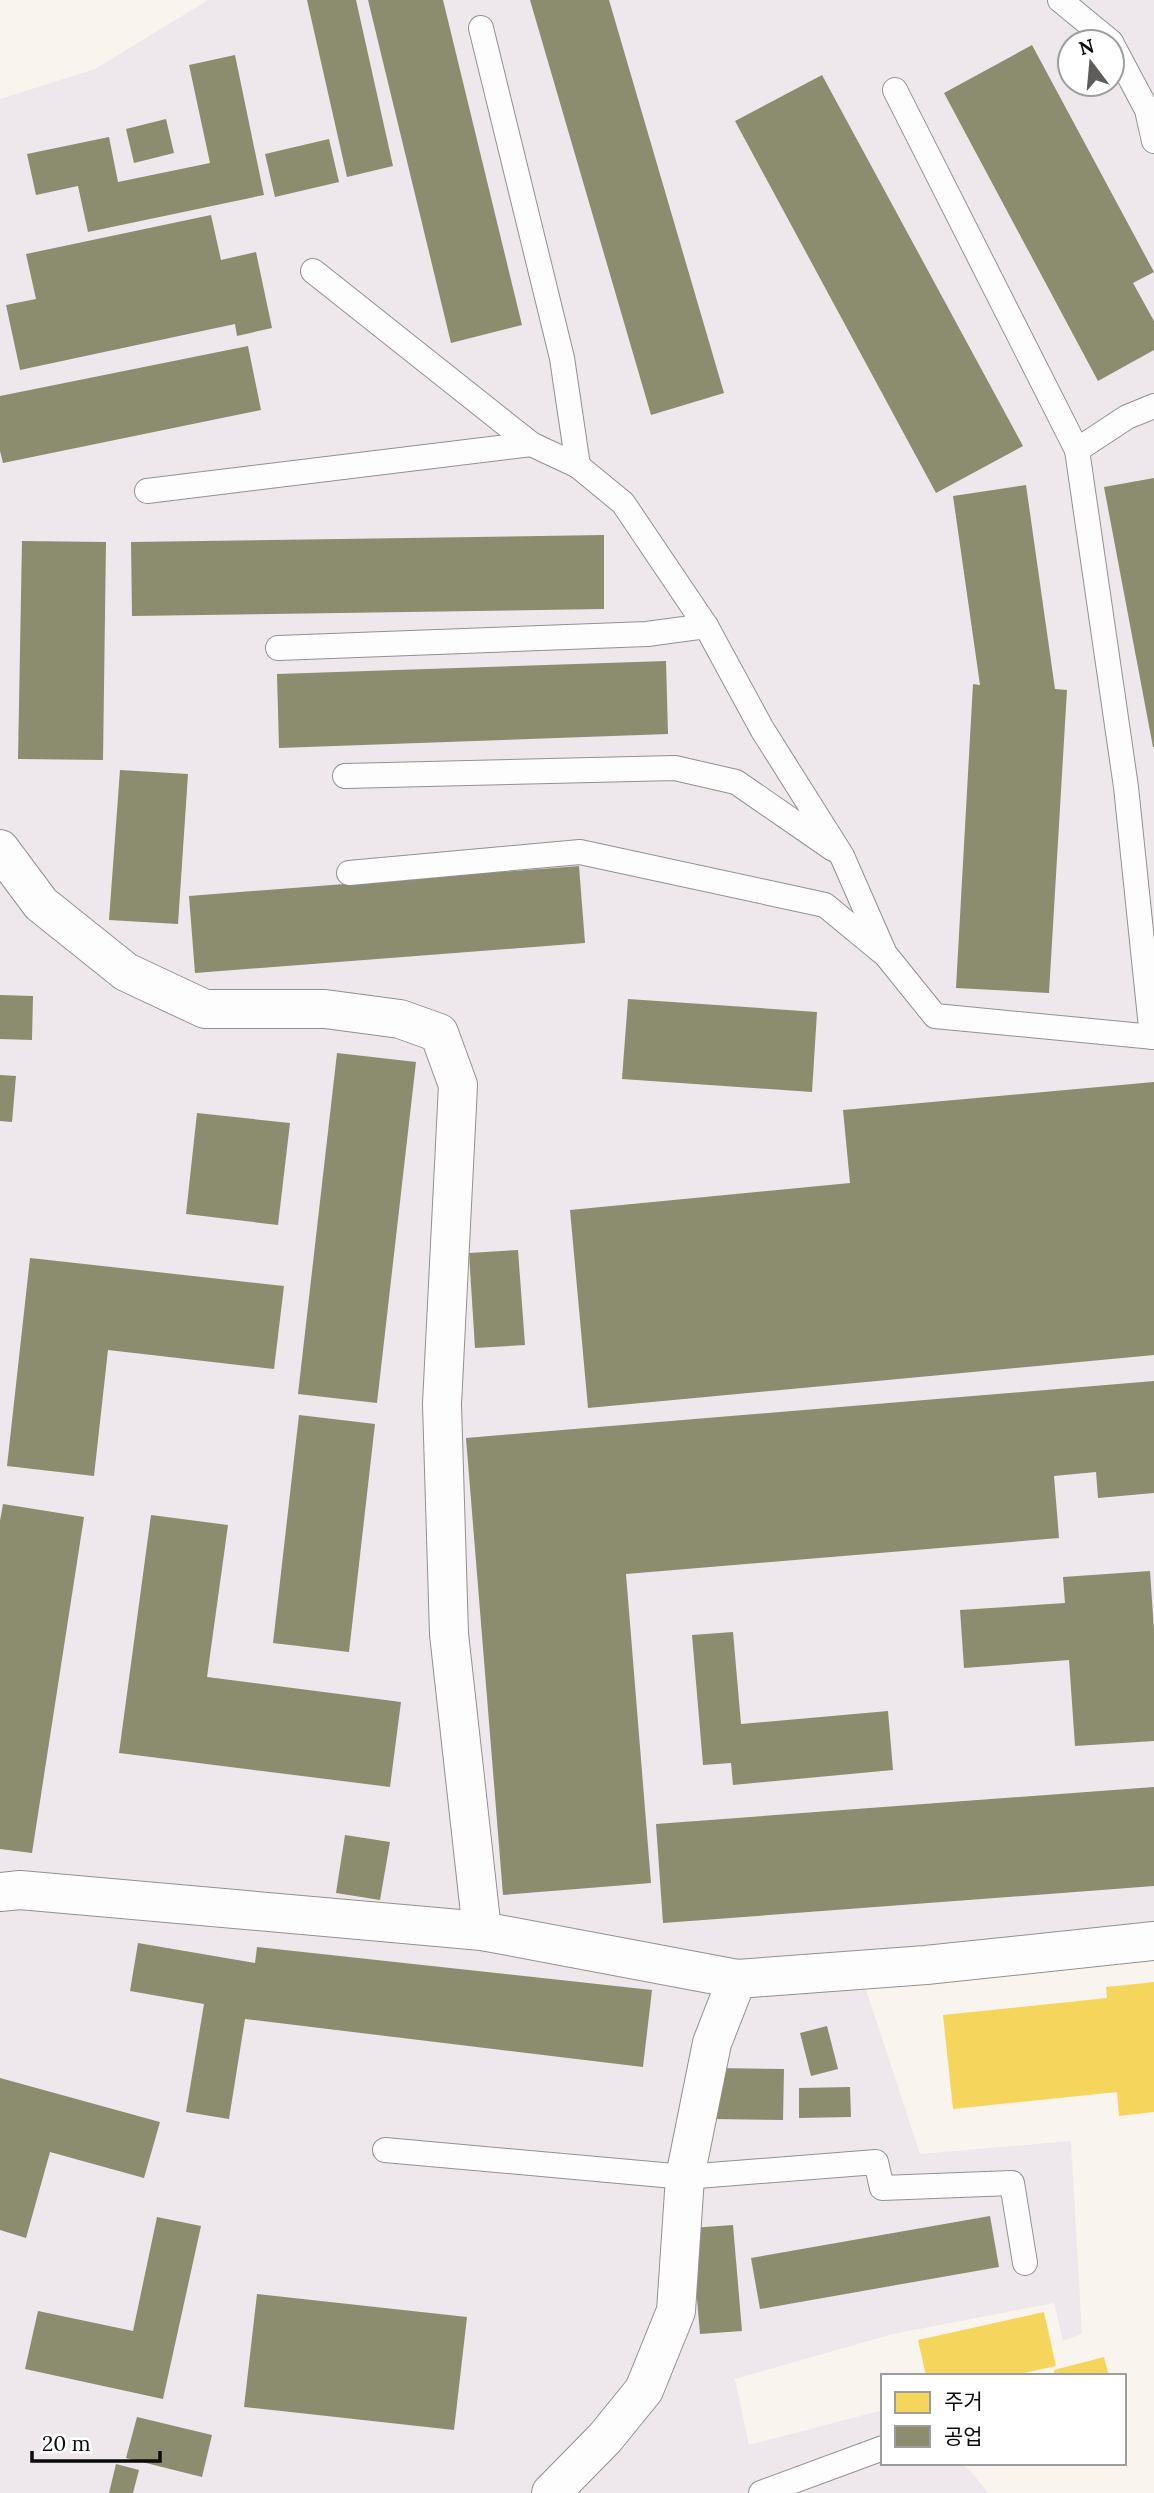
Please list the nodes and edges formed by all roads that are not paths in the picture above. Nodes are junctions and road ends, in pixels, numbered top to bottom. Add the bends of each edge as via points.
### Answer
1 (1060, 0) edge
2 (481, 28) dead end
3 (1094, 28) edge
4 (1126, 70) edge
5 (895, 90) dead end
6 (1154, 141) edge
7 (313, 271) dead end
8 (1154, 406) edge
9 (531, 444) junction
10 (1077, 450) junction
11 (578, 466) junction
12 (148, 491) dead end
13 (706, 626) junction
14 (278, 648) dead end
15 (345, 776) dead end
16 (0, 849) edge
17 (842, 856) junction
18 (349, 873) dead end
19 (885, 954) junction
20 (1153, 1037) edge
21 (0, 1892) edge
22 (482, 1931) junction
23 (1154, 1941) edge
24 (737, 1979) junction
25 (385, 2150) dead end
26 (685, 2176) junction
27 (1025, 2263) dead end
28 (881, 2449) edge
29 (551, 2493) edge
30 (761, 2493) edge

1 - 3 lane
2 - 11 lane via 562,359
4 - 6 lane via 1147,110
5 - 10 lane
7 - 9 lane
8 - 10 lane via 1127,417
9 - 11 lane
9 - 12 lane
10 - 20 lane via 1126,787
11 - 13 lane via 623,503
13 - 14 lane via 647,634
13 - 17 lane via 762,729
15 - 17 lane via 675,768 736,782
16 - 22 street via 41,905 125,972 205,1009 325,1009 400,1019 439,1033 458,1086 442,1404 449,1634
17 - 19 lane
18 - 19 lane via 580,852 825,905
19 - 20 lane via 935,1016
21 - 22 street
22 - 24 street
23 - 24 street
24 - 26 street via 712,2042
25 - 26 lane
26 - 27 lane via 876,2162 882,2188 1012,2183
26 - 29 street via 676,2311 644,2390
28 - 30 lane

